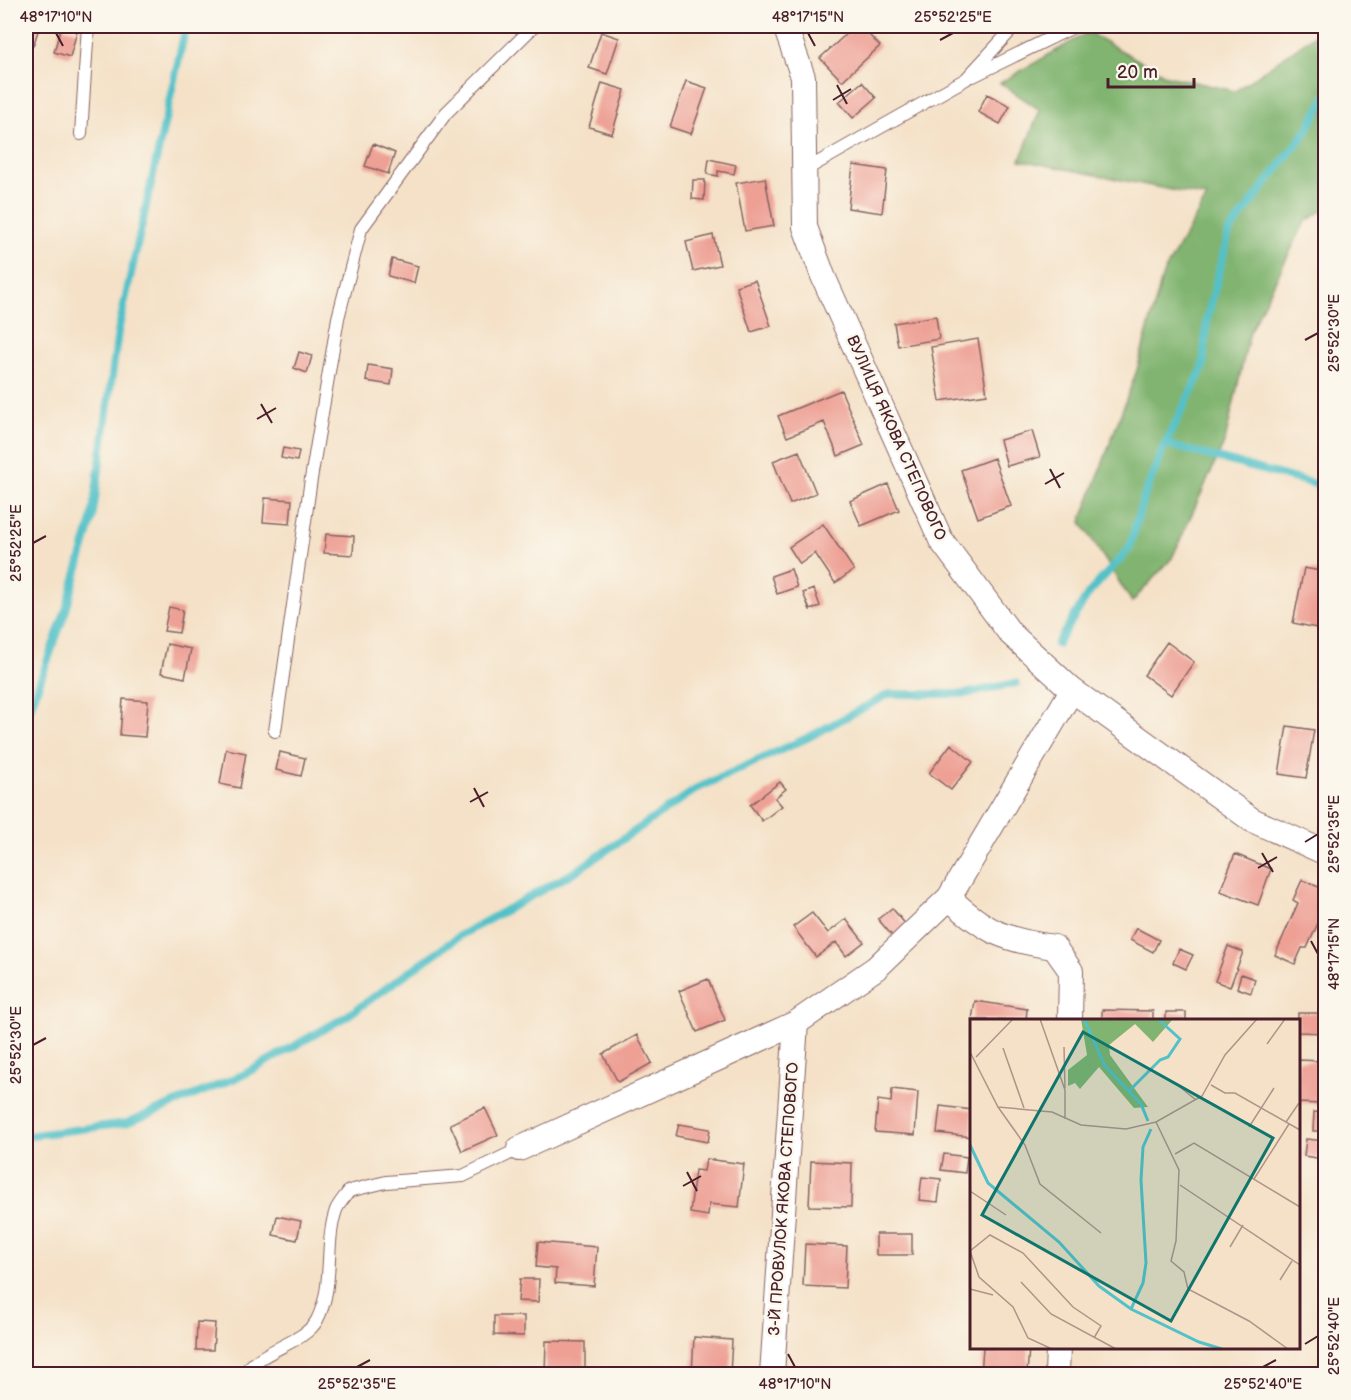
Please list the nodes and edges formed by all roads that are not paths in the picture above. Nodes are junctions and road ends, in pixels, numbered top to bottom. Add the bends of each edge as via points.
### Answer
1 (88, 26) edge
2 (534, 26) edge
3 (785, 26) edge
4 (1015, 26) edge
5 (1075, 26) edge
6 (966, 79) junction
7 (81, 134) dead end
8 (805, 170) junction
9 (1072, 690) junction
10 (275, 731) dead end
11 (1324, 845) edge
12 (949, 898) junction
13 (1070, 1019) edge
14 (796, 1023) junction
15 (519, 1149) joint
16 (1058, 1349) edge
17 (244, 1374) edge
18 (772, 1374) edge
19 (1057, 1374) edge

1 - 7 lane
2 - 10 lane via 446,113 361,229 339,318 315,456
3 - 8 street, ВУЛИЦЯ ЯКОВА СТЕПОВОГО via 803,76
4 - 6 lane
5 - 6 lane
6 - 8 lane
8 - 9 street, ВУЛИЦЯ ЯКОВА СТЕПОВОГО via 805,226 823,276 941,540 1010,633
9 - 11 street, ВУЛИЦЯ ЯКОВА СТЕПОВОГО via 1252,820
9 - 12 street
12 - 13 street via 977,924 1018,942 1054,947 1071,971
12 - 14 street via 876,968
14 - 15 street
14 - 18 street, 3-Й ПРОВУЛОК ЯКОВА СТЕПОВОГО
15 - 17 lane via 463,1176 386,1182 349,1191 337,1209 330,1242 328,1285 316,1321 294,1339 253,1361
16 - 19 street

